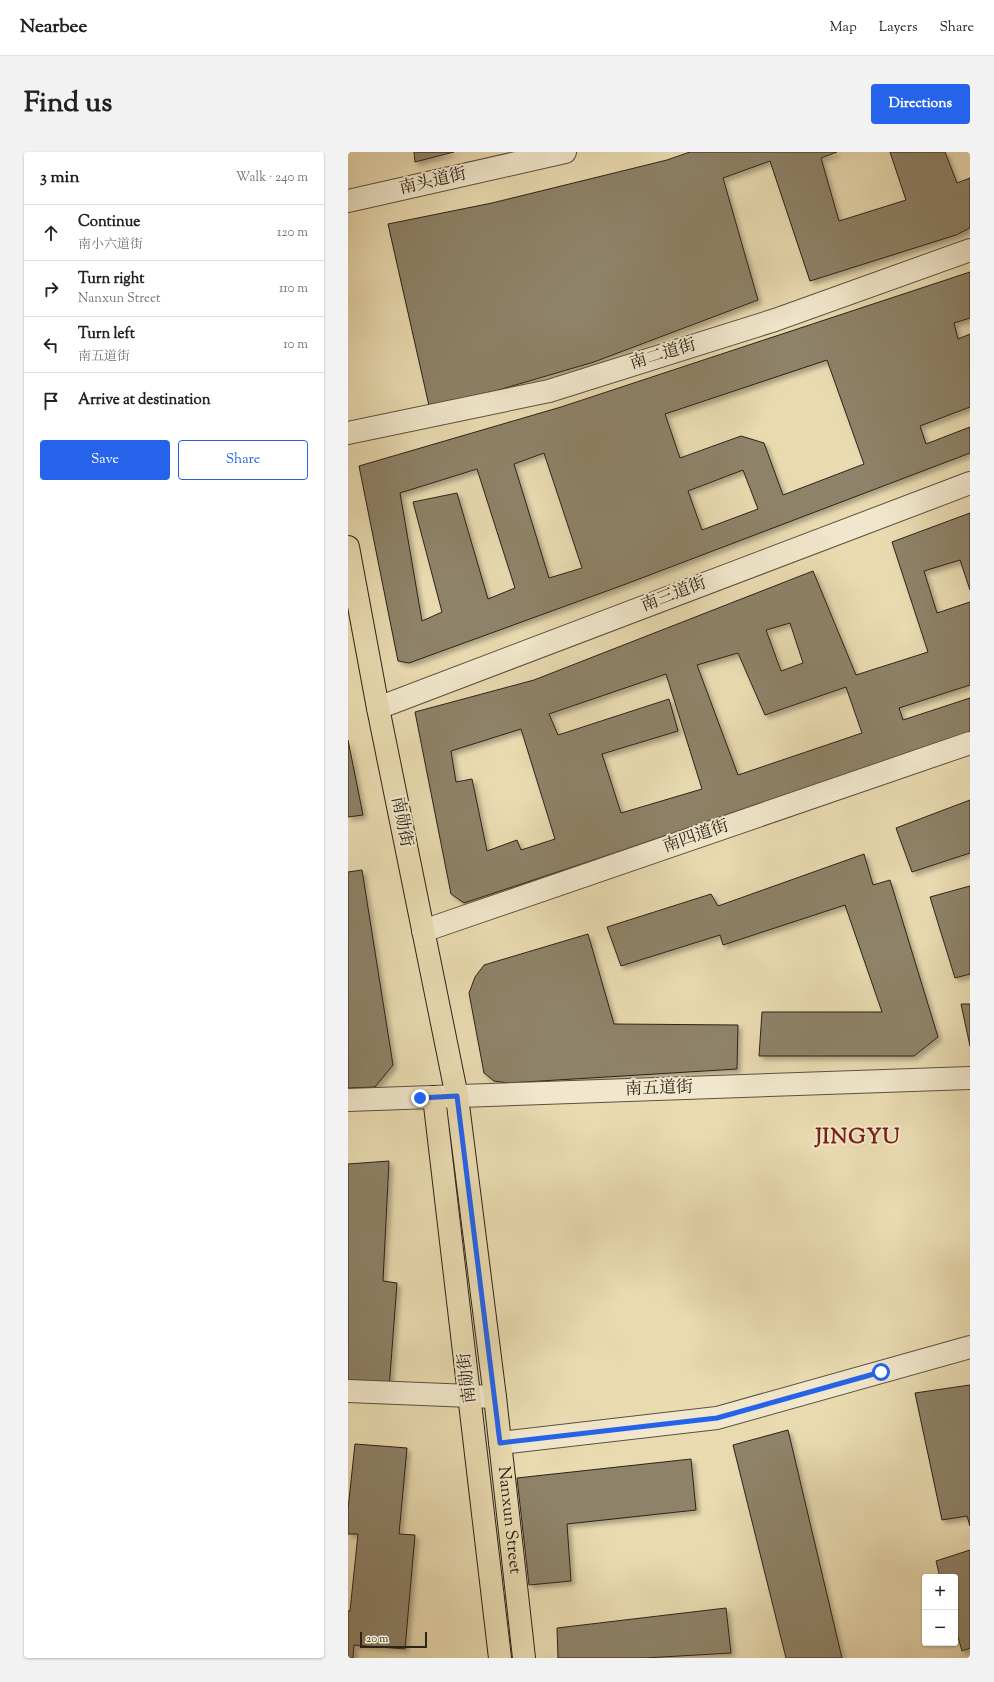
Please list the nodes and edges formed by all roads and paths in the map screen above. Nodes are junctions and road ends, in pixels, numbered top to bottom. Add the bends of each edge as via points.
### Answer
1 (565, 152) edge
2 (348, 201) edge
3 (970, 250) edge
4 (348, 433) edge
5 (970, 483) edge
6 (348, 547) edge
7 (378, 708) junction
8 (970, 743) edge
9 (423, 931) junction
10 (970, 1078) edge
11 (457, 1096) junction
12 (434, 1097) junction
13 (348, 1100) edge
14 (970, 1347) edge
15 (348, 1391) edge
16 (470, 1396) junction
17 (495, 1397) junction
18 (500, 1443) junction
19 (500, 1658) edge
20 (524, 1658) edge

1 - 2 street, 南头道街
3 - 4 street, 南二道街 via 775,320 549,391
5 - 7 street, 南三道街
6 - 7 main road, 南勋街
7 - 9 main road, 南勋街
8 - 9 street, 南四道街
9 - 11 main road, 南勋街
10 - 11 street, 南五道街
11 - 12 street, 南五道街
11 - 17 main road, Nanxun Street
12 - 13 street, 南五道街
12 - 16 main road, 南勋街
14 - 18 street via 717,1418
15 - 16 street
16 - 17 street
16 - 19 main road, 南勋街
17 - 18 main road, Nanxun Street
18 - 20 main road, Nanxun Street

